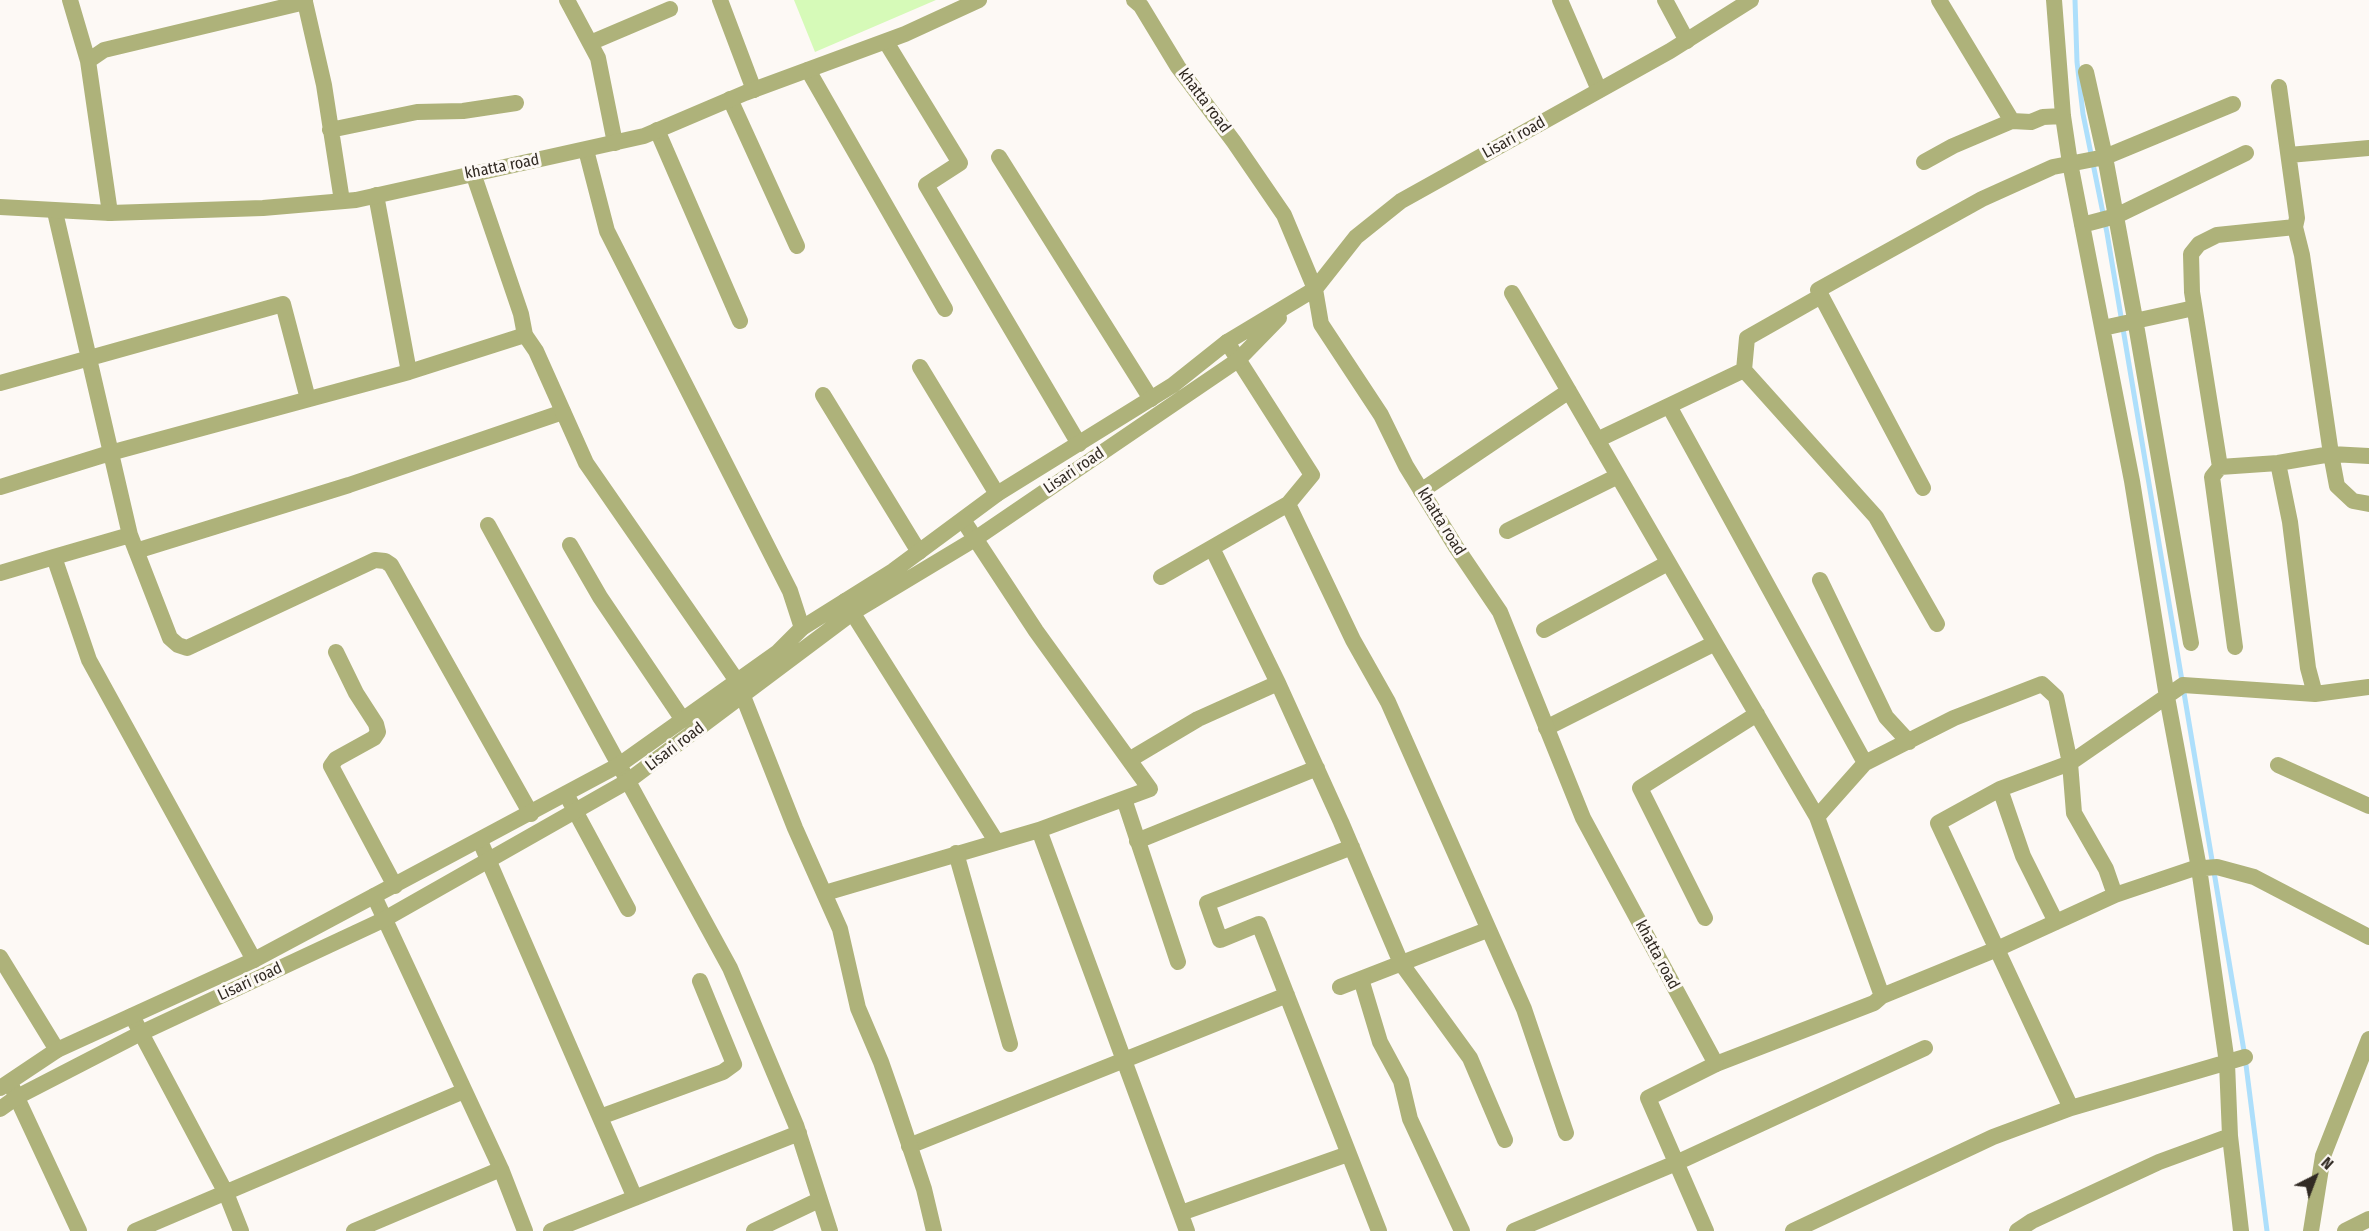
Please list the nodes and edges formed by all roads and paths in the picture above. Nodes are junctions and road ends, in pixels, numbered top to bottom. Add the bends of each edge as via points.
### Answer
1 (70, 0) edge
2 (567, 0) edge
3 (720, 0) edge
4 (979, 0) edge
5 (1134, 0) edge
6 (1560, 0) edge
7 (1665, 0) edge
8 (1751, 0) edge
9 (1939, 0) edge
10 (2054, 0) edge
11 (305, 1) edge
12 (670, 9) dead end
13 (1687, 40) junction
14 (886, 42) junction
15 (590, 43) junction
16 (88, 61) junction
17 (808, 70) junction
18 (2086, 72) dead end
19 (2279, 87) dead end
20 (754, 90) junction
21 (1599, 90) junction
22 (730, 99) junction
23 (516, 103) dead end
24 (2233, 104) dead end
25 (2063, 116) junction
26 (2012, 121) junction
27 (330, 130) junction
28 (657, 130) junction
29 (615, 143) junction
30 (2369, 148) edge
31 (586, 150) junction
32 (2246, 153) dead end
33 (2289, 155) junction
34 (999, 157) dead end
35 (2105, 157) junction
36 (1924, 162) dead end
37 (2070, 163) junction
38 (473, 173) junction
39 (376, 195) junction
40 (342, 201) junction
41 (0, 207) edge
42 (55, 212) junction
43 (110, 213) junction
44 (2116, 216) junction
45 (2082, 225) junction
46 (2295, 227) junction
47 (797, 246) dead end
48 (1315, 289) junction
49 (1512, 293) dead end
50 (1821, 296) junction
51 (1296, 300) junction
52 (2194, 308) junction
53 (945, 309) dead end
54 (2135, 319) junction
55 (740, 321) dead end
56 (2103, 328) junction
57 (525, 335) junction
58 (1227, 342) junction
59 (88, 359) junction
60 (1238, 360) junction
61 (920, 367) dead end
62 (1744, 370) junction
63 (409, 372) junction
64 (0, 383) edge
65 (1569, 391) junction
66 (823, 395) dead end
67 (308, 399) junction
68 (1151, 399) junction
69 (1669, 406) junction
70 (563, 412) junction
71 (1597, 440) junction
72 (1079, 444) junction
73 (110, 453) junction
74 (2331, 454) junction
75 (2369, 456) edge
76 (2278, 463) junction
77 (2220, 467) junction
78 (1618, 476) junction
79 (0, 487) edge
80 (1923, 488) dead end
81 (1421, 491) junction
82 (997, 494) junction
83 (1288, 504) junction
84 (2369, 504) edge
85 (963, 520) junction
86 (488, 525) dead end
87 (1507, 531) dead end
88 (975, 539) junction
89 (133, 543) junction
90 (570, 545) dead end
91 (1212, 548) junction
92 (919, 552) junction
93 (54, 557) junction
94 (1668, 563) junction
95 (0, 573) edge
96 (1161, 577) dead end
97 (1820, 580) dead end
98 (848, 607) junction
99 (1937, 624) dead end
100 (802, 628) junction
101 (1544, 630) dead end
102 (1715, 643) junction
103 (2191, 643) dead end
104 (2235, 647) dead end
105 (336, 652) dead end
106 (1278, 683) junction
107 (2369, 687) edge
108 (740, 688) junction
109 (2315, 694) junction
110 (2167, 697) junction
111 (1757, 714) junction
112 (683, 720) junction
113 (1546, 728) junction
114 (1909, 742) junction
115 (1129, 760) junction
116 (2070, 763) junction
117 (1865, 764) junction
118 (619, 765) junction
119 (2278, 765) dead end
120 (1317, 768) junction
121 (628, 781) junction
122 (2000, 789) junction
123 (566, 794) junction
124 (1124, 799) junction
125 (2369, 806) edge
126 (575, 812) junction
127 (531, 813) junction
128 (1817, 817) junction
129 (1039, 830) junction
130 (480, 841) junction
131 (996, 841) junction
132 (1137, 842) junction
133 (1352, 847) junction
134 (956, 853) junction
135 (488, 860) junction
136 (2199, 868) junction
137 (395, 886) junction
138 (825, 893) junction
139 (2115, 895) junction
140 (374, 896) junction
141 (628, 909) dead end
142 (1705, 918) dead end
143 (383, 920) junction
144 (2056, 922) junction
145 (1487, 930) junction
146 (2369, 937) edge
147 (1997, 949) junction
148 (0, 957) edge
149 (254, 960) junction
150 (1178, 962) dead end
151 (1401, 963) junction
152 (1361, 979) junction
153 (700, 981) dead end
154 (1340, 987) dead end
155 (1287, 995) junction
156 (1882, 996) junction
157 (132, 1016) junction
158 (141, 1033) junction
159 (2369, 1039) edge
160 (1011, 1044) dead end
161 (1926, 1048) dead end
162 (57, 1050) junction
163 (2245, 1057) dead end
164 (1124, 1059) junction
165 (2227, 1063) junction
166 (1716, 1064) junction
167 (9, 1089) edge
168 (464, 1091) junction
169 (2071, 1108) junction
170 (0, 1110) edge
171 (600, 1117) junction
172 (1566, 1132) dead end
173 (799, 1133) junction
174 (2230, 1136) junction
175 (1505, 1140) dead end
176 (909, 1146) junction
177 (1348, 1154) junction
178 (1676, 1163) junction
179 (501, 1169) junction
180 (226, 1193) junction
181 (635, 1198) junction
182 (819, 1200) junction
183 (1180, 1213) junction
184 (2369, 1219) edge
185 (79, 1231) edge
186 (135, 1231) edge
187 (242, 1231) edge
188 (354, 1231) edge
189 (525, 1231) edge
190 (551, 1231) edge
191 (754, 1231) edge
192 (830, 1231) edge
193 (934, 1231) edge
194 (1187, 1231) edge
195 (1379, 1231) edge
196 (1462, 1231) edge
197 (1514, 1231) edge
198 (1706, 1231) edge
199 (1793, 1231) edge
200 (2017, 1231) edge
201 (2241, 1231) edge
202 (2311, 1231) edge
203 (2345, 1231) edge

1 - 16 street
2 - 15 street
3 - 20 street
4 - 14 street, khatta road
5 - 48 street, khatta road via 1284,215
6 - 21 street
7 - 13 street
8 - 13 street, Lisari road
9 - 26 street
10 - 25 street
11 - 16 street via 104,50
11 - 27 street
12 - 15 street
13 - 21 street, Lisari road
14 - 17 street, khatta road
14 - 72 street via 960,163 926,185
15 - 29 street via 598,58
16 - 43 street
17 - 20 street, khatta road
17 - 53 street
18 - 35 street
19 - 33 street
20 - 22 street, khatta road
21 - 48 street, Lisari road via 1401,201 1356,237
22 - 28 street, khatta road
22 - 47 street
23 - 27 street via 463,111 417,112
24 - 35 street
25 - 26 street
25 - 37 street
26 - 36 street
27 - 40 street
28 - 29 street, khatta road
28 - 55 street
29 - 31 street, khatta road
30 - 33 street
31 - 38 street, khatta road
31 - 100 street via 607,231 790,591
32 - 44 street
33 - 46 street
34 - 68 street
35 - 37 street
35 - 44 street
37 - 45 street
37 - 50 street via 1982,199 1818,290
38 - 39 street, khatta road
38 - 57 street
39 - 40 street, khatta road
39 - 63 street
40 - 43 street, khatta road
41 - 42 street, khatta road
42 - 43 street, khatta road
42 - 59 street
44 - 45 street
44 - 54 street
45 - 56 street
46 - 52 street via 2217,235 2199,244 2191,254
46 - 74 street
48 - 51 street, Lisari road
48 - 81 street, khatta road via 1321,324 1381,415
49 - 65 street
50 - 62 street via 1747,338
50 - 80 street
51 - 58 street, Lisari road
51 - 60 street, Lisari road
52 - 54 street
52 - 77 street
54 - 56 street
54 - 103 street
56 - 110 street
57 - 63 street
57 - 70 street
58 - 60 street
58 - 68 street, Lisari road
59 - 64 street
59 - 67 street via 283,304
59 - 73 street
60 - 83 street via 1312,475
60 - 88 street, Lisari road
61 - 82 street
62 - 69 street
62 - 99 street via 1876,517
63 - 67 street
65 - 71 street
65 - 81 street
66 - 92 street
67 - 73 street
68 - 72 street, Lisari road
69 - 71 street
69 - 117 street
70 - 89 street via 349,485
70 - 108 street via 586,463
71 - 78 street
72 - 82 street, Lisari road
73 - 79 street
73 - 89 street
74 - 75 street
74 - 76 street
74 - 84 street via 2337,486 2353,501
76 - 77 street
76 - 109 street
77 - 104 street via 2212,477
78 - 87 street
78 - 94 street
81 - 113 street, khatta road via 1500,612
82 - 85 street, Lisari road
83 - 91 street
83 - 145 street via 1353,640 1388,702
85 - 88 street
85 - 92 street, Lisari road
86 - 118 street
88 - 98 street, Lisari road
88 - 115 street
89 - 93 street
89 - 127 street via 170,638 187,648 375,560 386,561
90 - 112 street via 600,597
91 - 96 street
91 - 106 street
92 - 98 street, Lisari road
93 - 95 street
93 - 149 street via 89,660
94 - 101 street
94 - 102 street
97 - 114 street via 1886,717
98 - 100 street, Lisari road
98 - 108 street, Lisari road
98 - 131 street
100 - 108 street, Lisari road
102 - 111 street
102 - 113 street
105 - 137 street via 378,732 331,765
106 - 115 street via 1198,719
106 - 120 street
107 - 109 street
108 - 112 street, Lisari road
108 - 121 street, Lisari road
108 - 138 street
109 - 110 street via 2183,685
110 - 116 street
110 - 136 street
111 - 128 street
111 - 142 street via 1640,788
112 - 118 street, Lisari road
113 - 166 street, khatta road via 1583,818
114 - 116 street via 1954,718 2042,684 2056,697
114 - 117 street
115 - 124 street via 1150,789
116 - 122 street
116 - 139 street via 2074,813 2106,869
117 - 128 street
118 - 121 street
118 - 123 street, Lisari road
119 - 125 street
120 - 132 street
120 - 133 street
121 - 126 street, Lisari road
121 - 173 street via 730,968
122 - 144 street via 2023,856
122 - 147 street via 1938,823
123 - 126 street
123 - 127 street, Lisari road
124 - 129 street
124 - 132 street
126 - 135 street, Lisari road
126 - 141 street
127 - 130 street, Lisari road
128 - 156 street
129 - 131 street
129 - 164 street
130 - 135 street
130 - 137 street, Lisari road
131 - 134 street
132 - 150 street
133 - 151 street
133 - 155 street via 1208,903 1220,940 1259,924
134 - 138 street
134 - 160 street
135 - 143 street, Lisari road
135 - 171 street
136 - 139 street
136 - 146 street via 2217,867 2254,877
136 - 165 street
137 - 140 street, Lisari road
138 - 176 street via 840,928 858,1008
139 - 144 street
140 - 143 street
140 - 149 street, Lisari road
143 - 158 street, Lisari road
143 - 168 street
144 - 147 street
145 - 151 street
145 - 172 street via 1524,1009
147 - 156 street
147 - 169 street
148 - 162 street
149 - 157 street, Lisari road
151 - 152 street
151 - 175 street via 1470,1058
152 - 154 street
152 - 196 street via 1380,1042 1401,1081 1410,1119
153 - 171 street via 734,1065
155 - 164 street
155 - 177 street
156 - 166 street via 1874,1003
157 - 158 street
157 - 162 street, Lisari road
158 - 167 street, Lisari road
158 - 180 street
159 - 202 street via 2323,1156
161 - 178 street
162 - 167 street, Lisari road
163 - 165 street
164 - 176 street
164 - 183 street
165 - 169 street
165 - 174 street
166 - 178 street via 1648,1098
167 - 170 street, Lisari road
167 - 185 street
168 - 179 street
168 - 180 street
169 - 199 street via 1993,1137
171 - 181 street
173 - 181 street
173 - 182 street
174 - 200 street via 2159,1162
174 - 201 street
176 - 193 street
177 - 183 street
177 - 195 street
178 - 197 street
178 - 198 street
179 - 188 street
179 - 189 street
180 - 186 street
180 - 187 street
181 - 190 street
182 - 191 street
182 - 192 street
183 - 194 street
184 - 203 street

